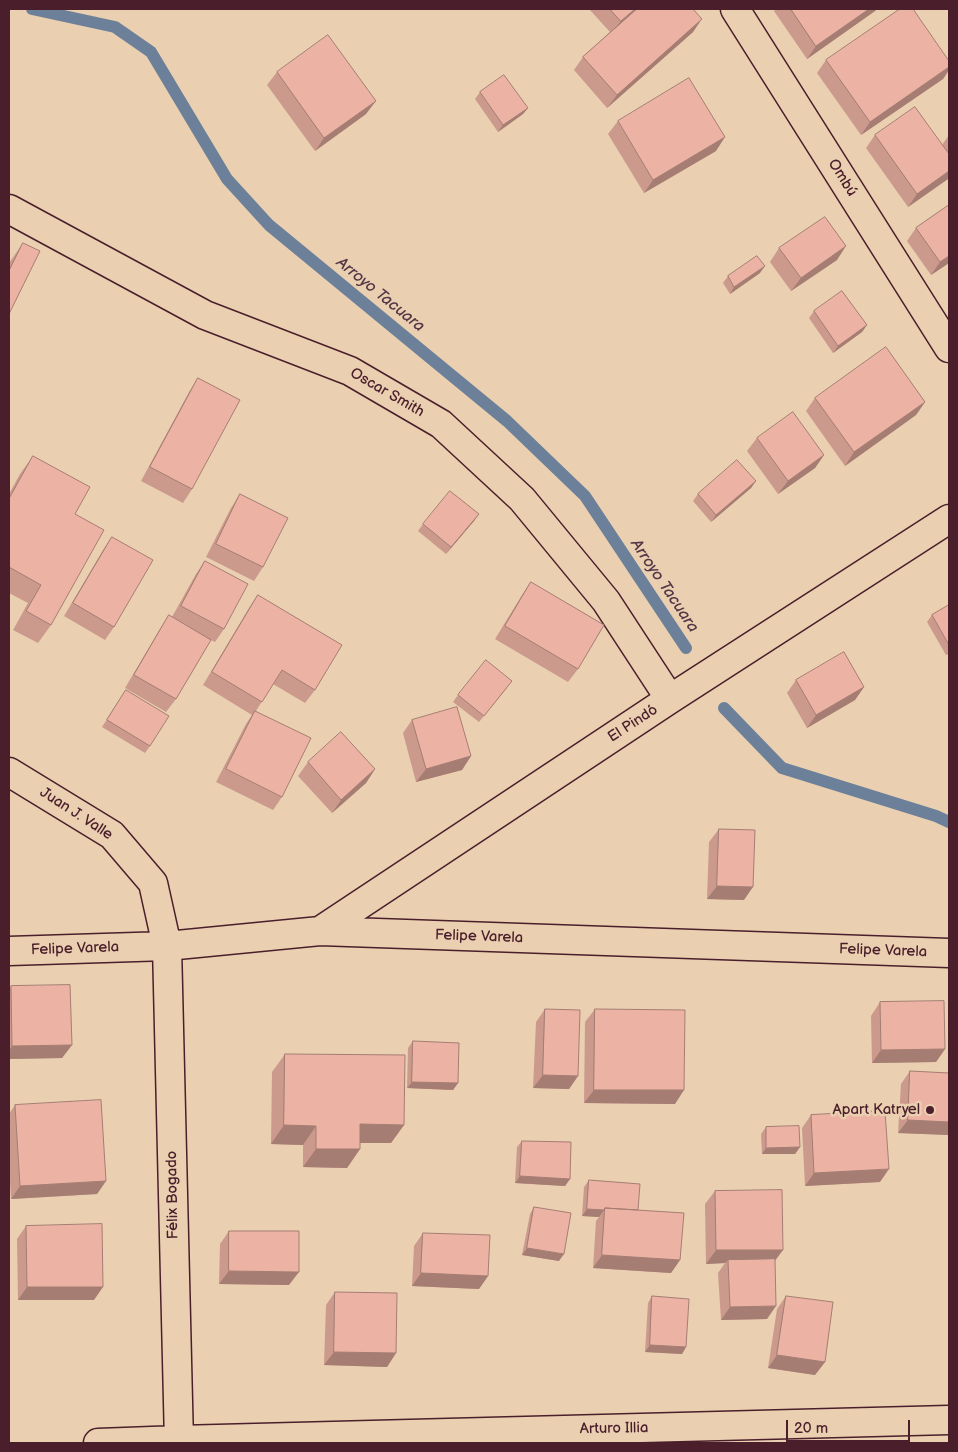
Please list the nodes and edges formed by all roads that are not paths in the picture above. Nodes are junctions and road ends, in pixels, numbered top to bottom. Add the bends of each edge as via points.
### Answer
1 (735, 9) edge
2 (9, 209) edge
3 (949, 348) edge
4 (949, 519) edge
5 (670, 699) junction
6 (9, 772) edge
7 (320, 931) junction
8 (167, 946) junction
9 (9, 951) edge
10 (949, 953) edge
11 (949, 1420) edge
12 (179, 1442) edge
13 (98, 1443) edge

1 - 3 street, Ombú
2 - 5 street, Oscar Smith via 205,315 350,371 441,424 522,499 606,601
4 - 5 street, El Pindó
5 - 7 street, El Pindó
6 - 8 street, Juan J. Valle via 112,834 153,883
7 - 8 street, Felipe Varela
7 - 10 street, Felipe Varela
8 - 9 street, Felipe Varela
8 - 12 street, Félix Bogado
11 - 12 street, Arturo Illia
12 - 13 street, Arturo Illia

